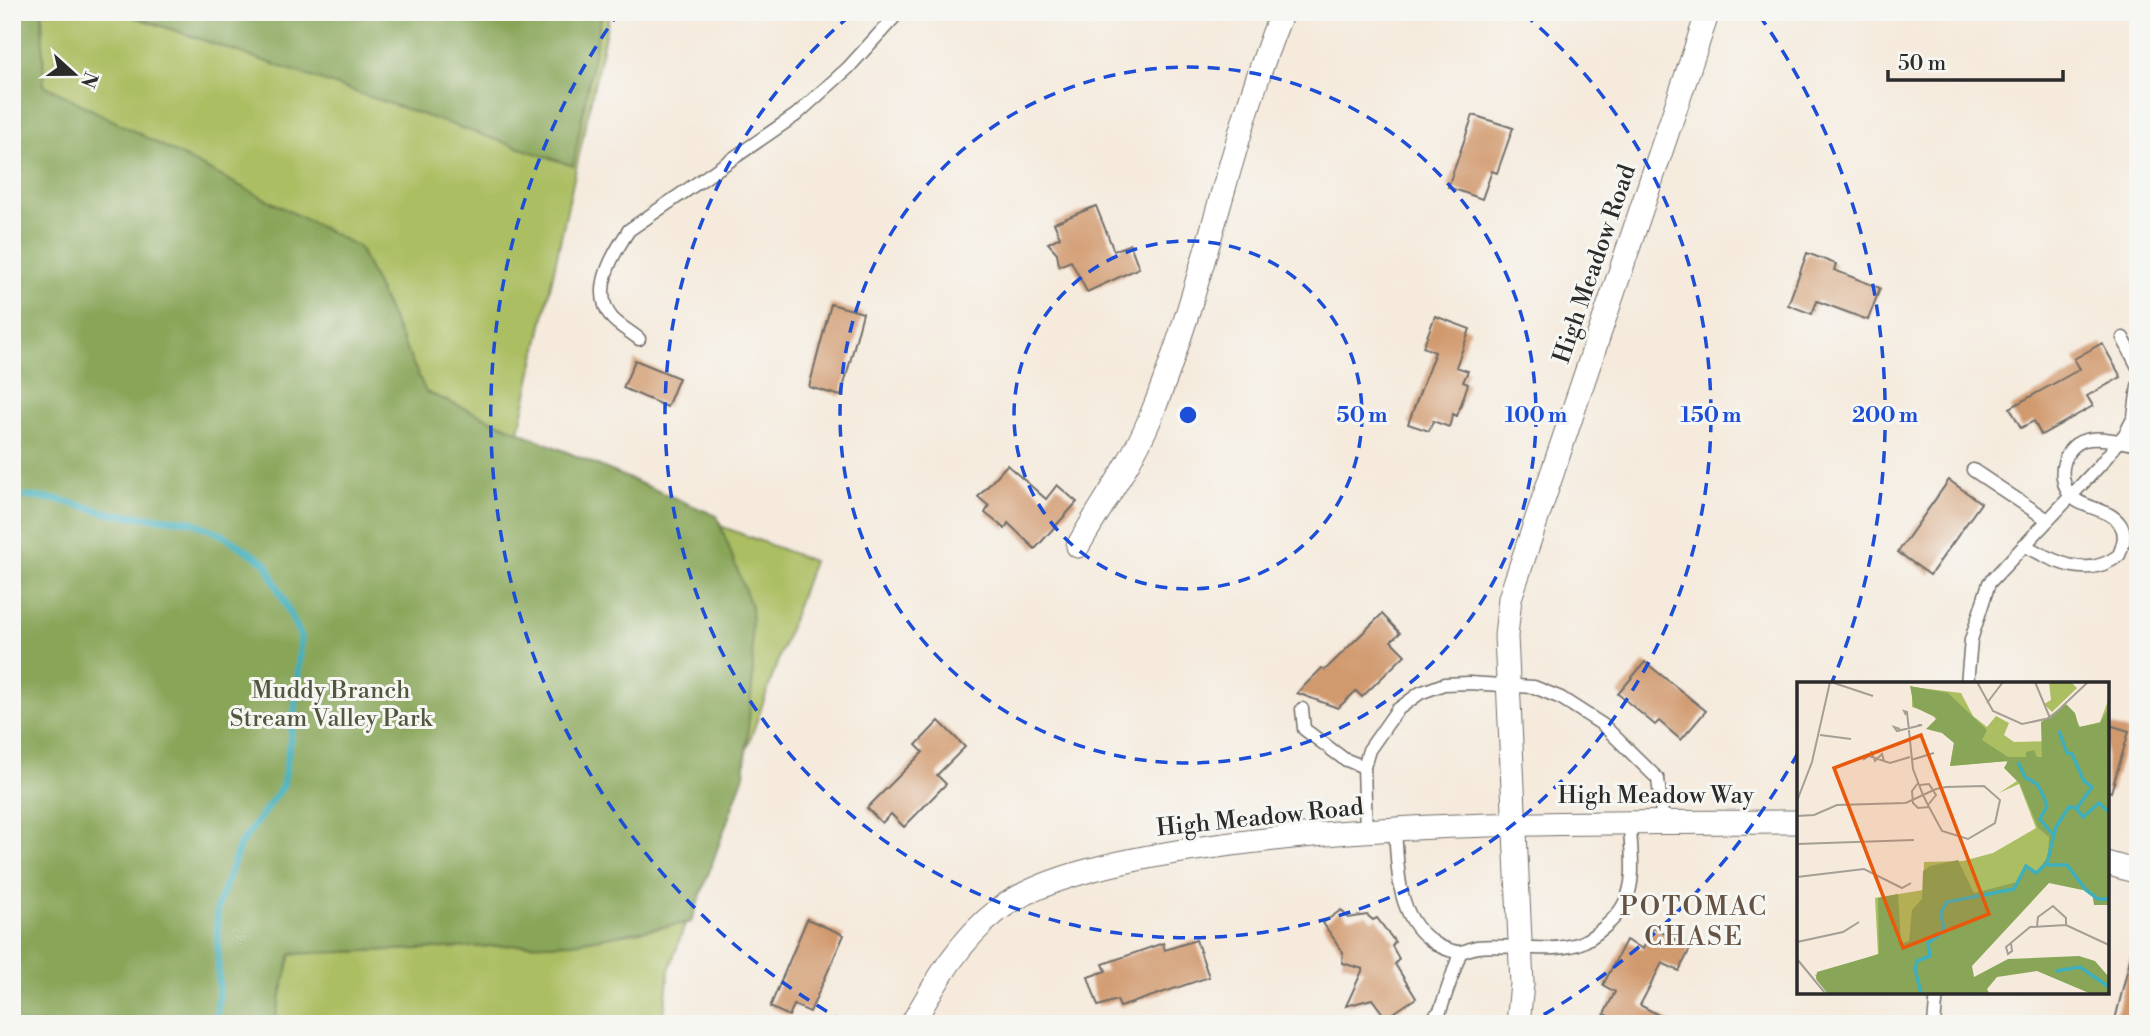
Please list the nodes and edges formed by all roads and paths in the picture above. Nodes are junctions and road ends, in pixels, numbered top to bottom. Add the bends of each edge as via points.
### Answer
1 (900, 12) edge
2 (1282, 12) edge
3 (1708, 12) edge
4 (639, 338) dead end
5 (2123, 338) dead end
6 (2138, 368) edge
7 (2138, 387) edge
8 (2119, 442) junction
9 (2138, 445) edge
10 (1973, 470) dead end
11 (2070, 496) junction
12 (2048, 520) junction
13 (2024, 545) junction
14 (1078, 546) dead end
15 (1967, 682) edge
16 (1507, 683) junction
17 (1302, 709) dead end
18 (1364, 767) junction
19 (1797, 822) edge
20 (1513, 823) junction
21 (1630, 823) junction
22 (1663, 823) junction
23 (1395, 830) junction
24 (1366, 832) junction
25 (2108, 864) edge
26 (2138, 872) edge
27 (1520, 948) junction
28 (1460, 953) junction
29 (1937, 994) edge
30 (912, 1024) edge
31 (1427, 1024) edge
32 (1518, 1024) edge
33 (1934, 1024) edge

1 - 4 lane via 796,115 629,230 613,254 603,303 613,318
2 - 14 street via 1259,67 1190,310 1148,424
3 - 16 street, High Meadow Road via 1510,598
5 - 6 lane
7 - 8 lane via 2134,417
8 - 9 lane
8 - 11 lane
8 - 11 lane via 2092,437 2077,441 2062,467
10 - 12 lane
11 - 12 lane
11 - 13 lane via 2110,514 2120,524 2124,533 2119,555 2096,568 2076,567
12 - 13 lane
13 - 15 lane via 1989,583 1971,640
16 - 18 lane via 1444,684 1420,693 1397,710 1369,750
16 - 20 street, High Meadow Road
16 - 22 lane via 1561,698 1613,735 1658,779
17 - 18 lane via 1304,729 1344,759
18 - 24 lane
19 - 22 street, High Meadow Way
20 - 21 street, High Meadow Way
20 - 23 street, High Meadow Road
20 - 27 street, High Meadow Road
21 - 22 street, High Meadow Way
21 - 27 lane via 1632,883 1616,914 1581,943
23 - 24 street, High Meadow Road
23 - 28 lane via 1399,888 1410,917 1427,937
24 - 30 street, High Meadow Road via 1233,843 1060,878 998,910 950,958
25 - 26 street
27 - 28 lane via 1477,947
27 - 32 street, High Meadow Road
28 - 31 lane via 1440,1011
29 - 33 lane

